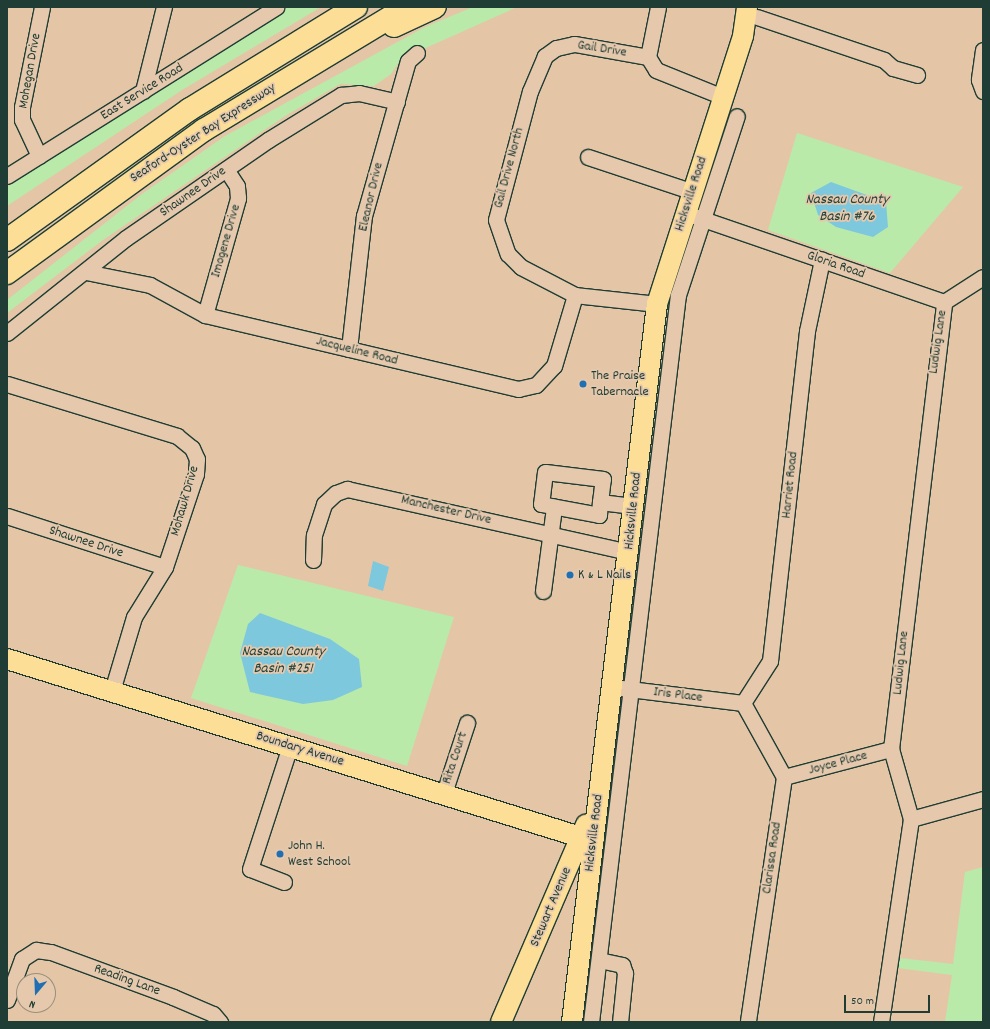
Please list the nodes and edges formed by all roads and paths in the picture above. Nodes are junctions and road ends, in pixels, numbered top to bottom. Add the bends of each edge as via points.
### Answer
1 (42, 7) edge
2 (164, 7) edge
3 (276, 7) edge
4 (344, 7) edge
5 (356, 7) edge
6 (407, 7) edge
7 (435, 7) edge
8 (658, 7) edge
9 (756, 10) edge
10 (556, 48) joint
11 (983, 50) edge
12 (417, 53) dead end
13 (648, 57) junction
14 (258, 66) junction
15 (917, 75) dead end
16 (272, 87) junction
17 (143, 91) junction
18 (983, 92) edge
19 (723, 97) junction
20 (397, 102) junction
21 (737, 116) dead end
22 (124, 154) junction
23 (39, 156) junction
24 (588, 157) dead end
25 (226, 169) junction
26 (7, 176) edge
27 (691, 191) junction
28 (684, 212) junction
29 (703, 219) junction
30 (75, 220) junction
31 (7, 225) edge
32 (7, 240) edge
33 (822, 260) junction
34 (86, 272) junction
35 (7, 273) edge
36 (983, 277) edge
37 (7, 285) edge
38 (575, 295) junction
39 (944, 302) junction
40 (657, 304) junction
41 (205, 315) junction
42 (7, 333) edge
43 (349, 349) junction
44 (7, 384) edge
45 (600, 502) junction
46 (554, 506) junction
47 (633, 506) junction
48 (7, 516) edge
49 (549, 534) junction
50 (628, 552) junction
51 (313, 560) dead end
52 (165, 567) junction
53 (543, 591) dead end
54 (7, 659) edge
55 (613, 687) junction
56 (633, 690) junction
57 (112, 691) junction
58 (743, 703) junction
59 (467, 723) dead end
60 (290, 746) junction
61 (891, 748) junction
62 (784, 777) junction
63 (444, 793) junction
64 (983, 799) edge
65 (911, 819) junction
66 (587, 839) junction
67 (284, 882) dead end
68 (599, 960) junction
69 (7, 1000) edge
70 (220, 1022) edge
71 (502, 1022) edge
72 (572, 1022) edge
73 (591, 1022) edge
74 (620, 1022) edge
75 (748, 1022) edge
76 (881, 1022) edge

1 - 23 street, Mohegan Drive via 22,107 22,120
2 - 17 street
3 - 17 street, East Service Road
4 - 14 highway
5 - 14 highway, Seaford-Oyster Bay Expressway
6 - 16 highway, Seaford-Oyster Bay Expressway
7 - 16 highway
8 - 13 street
9 - 15 street via 884,60 893,68
9 - 19 main road, Hicksville Road via 743,36
10 - 13 street, Gail Drive via 574,44
10 - 38 street, Gail Drive North via 537,69 496,220 508,254 521,267
11 - 18 street via 979,80
12 - 20 street, Eleanor Drive via 408,61
13 - 19 street via 662,76
14 - 22 highway, Seaford-Oyster Bay Expressway
16 - 30 highway, Seaford-Oyster Bay Expressway
17 - 23 street, East Service Road
19 - 27 main road, Hicksville Road
20 - 25 street, Shawnee Drive via 359,93 341,95
20 - 43 street, Eleanor Drive via 364,216
21 - 29 street, Hicksville Road
22 - 31 highway
22 - 32 highway, Seaford-Oyster Bay Expressway
23 - 26 street, East Service Road
24 - 27 street
25 - 34 street, Shawnee Drive via 126,238
25 - 41 street, Imogene Drive via 237,186 238,198
27 - 28 main road, Hicksville Road
28 - 29 street, Gloria Road
28 - 40 main road, Hicksville Road
29 - 33 street, Gloria Road
29 - 56 street, Hicksville Road via 675,312
30 - 35 highway, Seaford-Oyster Bay Expressway
30 - 37 highway
33 - 39 street, Gloria Road
33 - 58 street, Harriet Road via 807,331 770,661
34 - 41 street, Jacqueline Road via 150,285
34 - 42 street, Shawnee Drive
36 - 39 street
38 - 40 street, Gail Drive North
38 - 43 street, Jacqueline Road via 554,366 544,378 529,388 507,388
39 - 61 street, Ludwig Lane
40 - 47 main road, Hicksville Road
41 - 43 street, Jacqueline Road
44 - 52 street, Mohawk Drive via 177,436 192,448 197,459 196,474
45 - 46 street via 599,515
45 - 46 street via 602,479 545,472 541,504
45 - 47 street
46 - 49 street
47 - 50 main road, Hicksville Road
48 - 52 street, Shawnee Drive
49 - 50 street, Manchester Drive
49 - 51 street, Manchester Drive via 347,489 336,493 324,504 314,535
49 - 53 street
50 - 55 main road, Hicksville Road
52 - 57 street, Mohawk Drive via 134,617
54 - 57 main road, Boundary Avenue
55 - 56 street, Iris Place
55 - 66 main road, Hicksville Road via 600,792
56 - 58 street, Iris Place
56 - 68 street, Hicksville Road
57 - 60 main road, Boundary Avenue
58 - 62 street
59 - 63 street, Rita Court
60 - 63 main road, Boundary Avenue
60 - 67 street via 250,869
61 - 62 street, Joyce Place
61 - 65 street, Ludwig Lane
62 - 75 street, Clarissa Road
63 - 66 main road, Boundary Avenue
64 - 65 street
65 - 76 street, Ludwig Lane
66 - 71 main road, Stewart Avenue
66 - 72 main road, Hicksville Road
68 - 73 street, Hicksville Road
68 - 74 street via 622,965 625,973
69 - 70 street, Reading Lane via 22,959 30,953 51,952 173,997 213,1014

